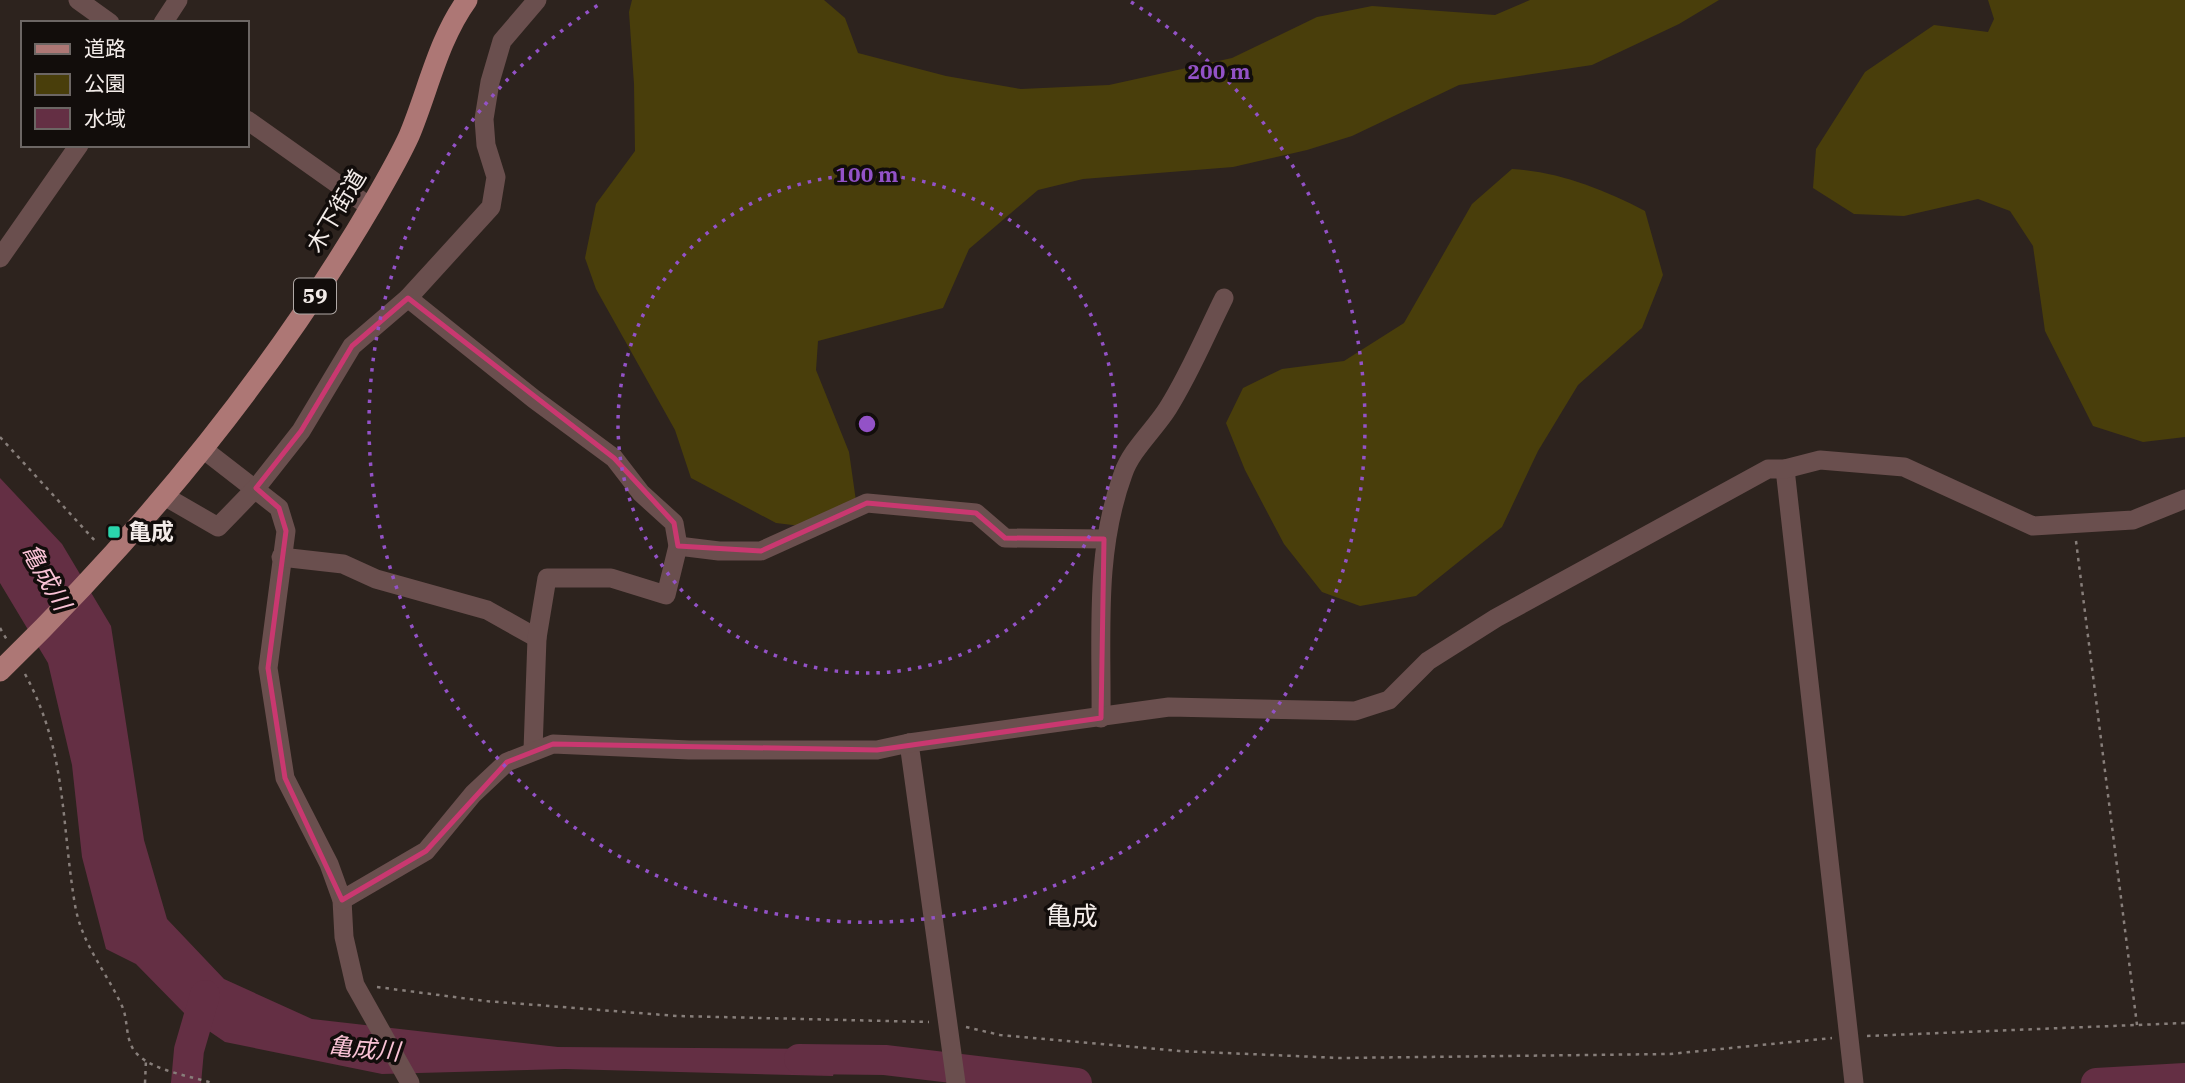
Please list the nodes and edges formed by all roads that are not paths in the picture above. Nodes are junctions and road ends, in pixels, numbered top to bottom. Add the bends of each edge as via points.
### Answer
1 (78, 0) edge
2 (178, 0) edge
3 (467, 0) edge
4 (537, 0) edge
5 (107, 21) edge
6 (164, 21) edge
7 (248, 121) edge
8 (78, 147) edge
9 (370, 208) junction
10 (0, 258) edge
11 (408, 298) junction
12 (1224, 298) dead end
13 (203, 449) junction
14 (1785, 469) junction
15 (256, 488) junction
16 (166, 497) junction
17 (2185, 499) edge
18 (1104, 539) junction
19 (678, 546) junction
20 (281, 557) junction
21 (537, 638) junction
22 (8, 664) edge
23 (1101, 718) junction
24 (909, 743) junction
25 (533, 750) junction
26 (342, 900) junction
27 (410, 1083) edge
28 (956, 1083) edge
29 (1854, 1083) edge

1 - 5 street
2 - 6 street
3 - 9 main road, 木下街道 / 59 via 447,36 409,135
4 - 11 street via 502,41 490,82 484,119 496,177 491,207
7 - 9 street
8 - 10 street
9 - 13 main road, 木下街道 / 59 via 307,308
11 - 15 street via 352,345 301,431
11 - 19 street via 614,458 640,493 674,523
12 - 18 street via 1169,407 1124,471
13 - 15 street
13 - 16 main road, 木下街道 / 59
14 - 17 street via 1820,460 1904,467 2033,526 2133,520
14 - 23 street via 1768,470 1496,618 1427,661 1389,700 1355,711 1169,707
14 - 29 street
15 - 16 street via 218,527
15 - 20 street via 279,508 286,531
16 - 22 main road, 木下街道 / 59
18 - 19 street via 1005,538 976,513 867,503 761,551
18 - 23 street
19 - 21 street via 666,595 611,578 547,578
20 - 21 street via 343,564 376,579 487,610
20 - 26 street via 268,668 285,778
21 - 25 street
23 - 24 street
24 - 25 street via 877,750 553,744
24 - 28 street
25 - 26 street via 507,762 426,851
26 - 27 street via 344,937 359,992

